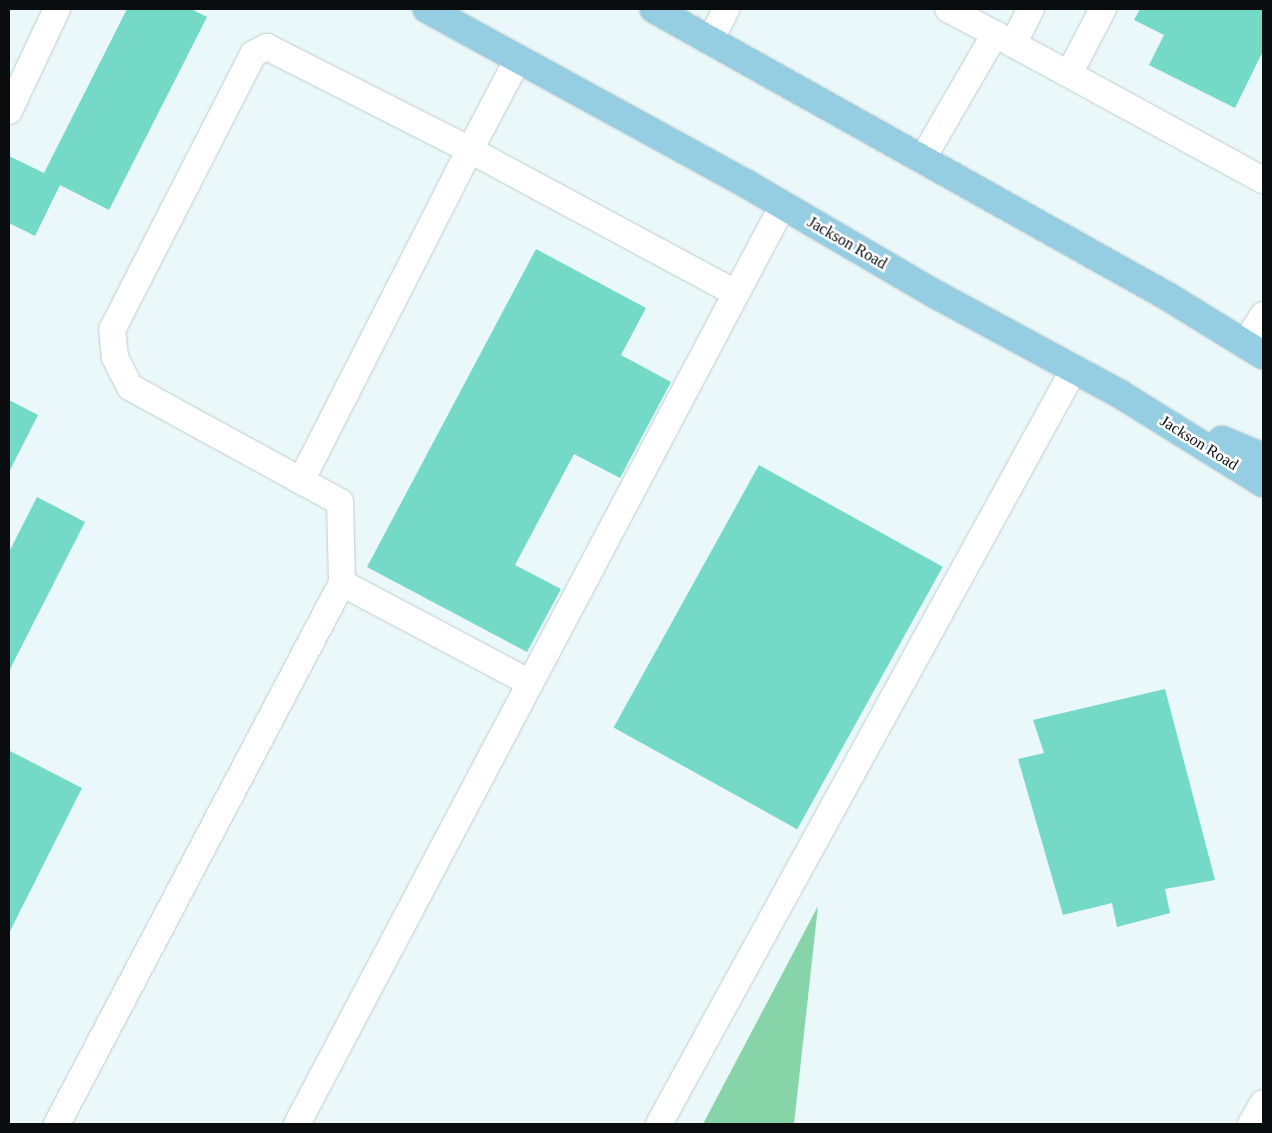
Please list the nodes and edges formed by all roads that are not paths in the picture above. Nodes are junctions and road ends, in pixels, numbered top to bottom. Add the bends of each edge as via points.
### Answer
1 (57, 9) edge
2 (427, 9) edge
3 (654, 9) edge
4 (726, 9) edge
5 (948, 9) edge
6 (1031, 9) edge
7 (1103, 9) edge
8 (711, 39) junction
9 (1004, 39) junction
10 (518, 59) junction
11 (1069, 74) junction
12 (9, 111) edge
13 (470, 150) junction
14 (923, 158) junction
15 (1261, 173) edge
16 (783, 205) junction
17 (736, 293) junction
18 (1263, 315) edge
19 (1254, 350) edge
20 (1074, 369) junction
21 (1120, 394) junction
22 (1263, 457) edge
23 (301, 481) junction
24 (1263, 483) edge
25 (342, 583) junction
26 (530, 683) junction
27 (57, 1124) edge
28 (297, 1124) edge
29 (659, 1124) edge

1 - 12 street
2 - 10 main road, Jackson Road
3 - 8 main road
4 - 8 street
5 - 9 street
6 - 9 street
7 - 11 street
8 - 14 main road
9 - 11 street
9 - 14 street
10 - 13 street
10 - 16 main road, Jackson Road
11 - 15 street
13 - 17 street
13 - 23 street
13 - 23 street via 267,47 253,54 124,305 112,330 115,357 130,387
14 - 19 main road via 1167,296
16 - 17 street
16 - 20 main road, Jackson Road via 936,295
17 - 26 street
18 - 19 street
20 - 21 main road, Jackson Road
20 - 29 street
21 - 22 main road
21 - 24 main road, Jackson Road
23 - 25 street via 340,502
25 - 26 street
25 - 27 street
26 - 28 street

